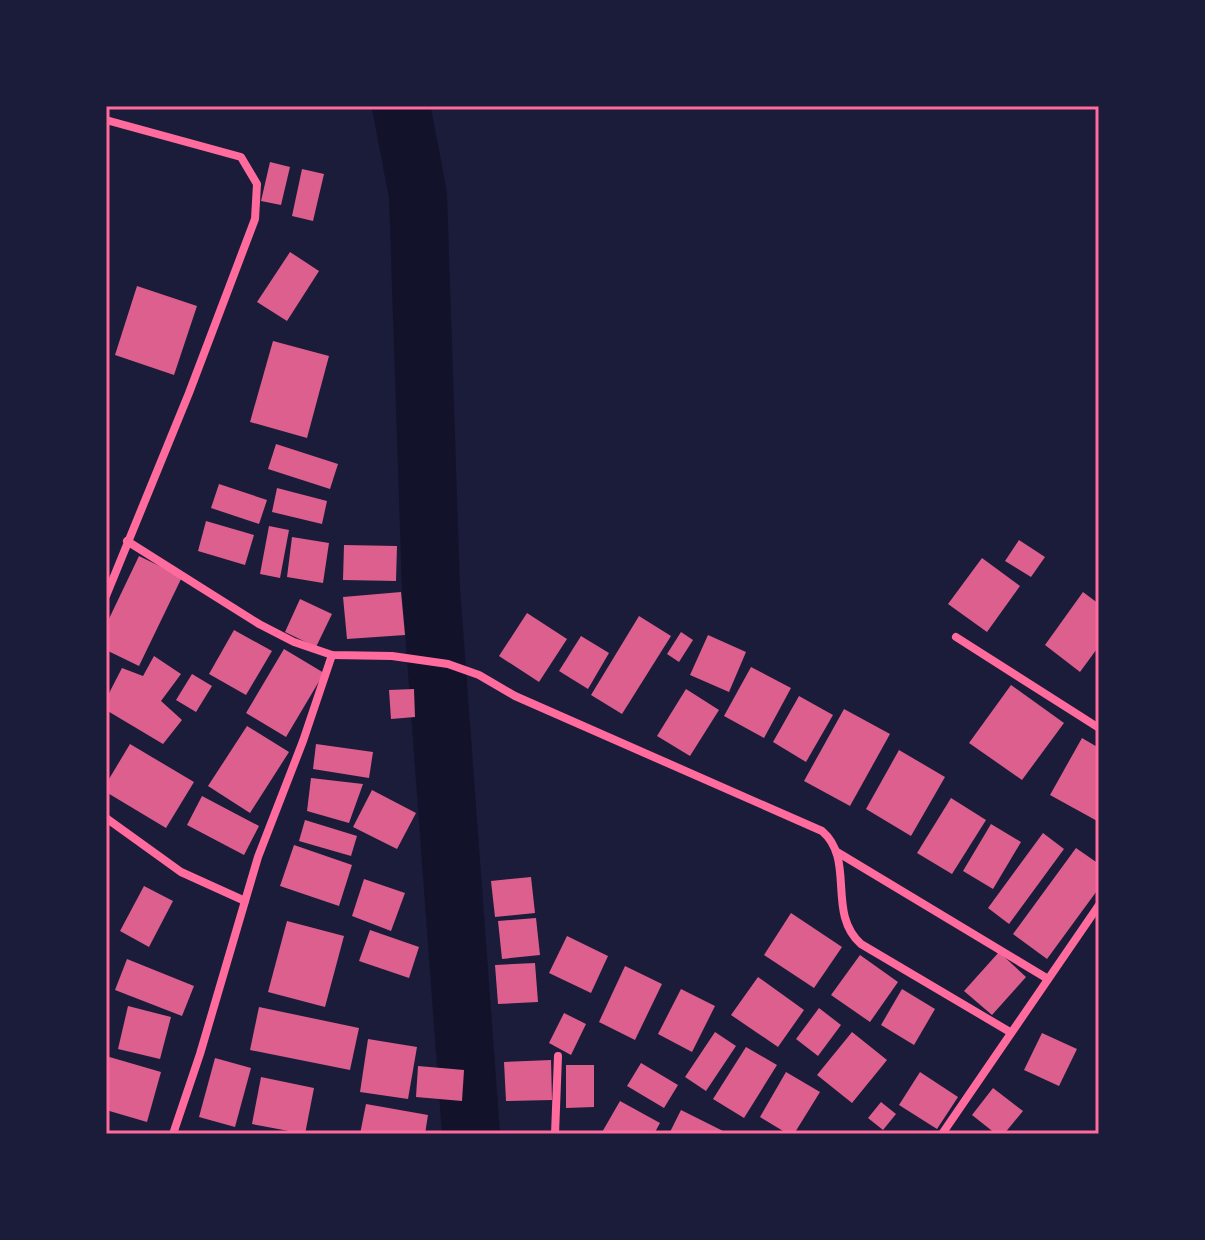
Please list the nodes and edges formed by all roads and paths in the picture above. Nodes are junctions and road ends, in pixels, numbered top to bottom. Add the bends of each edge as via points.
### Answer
1 (106, 120) edge
2 (127, 541) junction
3 (106, 596) edge
4 (956, 637) dead end
5 (332, 655) junction
6 (1099, 728) edge
7 (106, 818) edge
8 (837, 852) junction
9 (245, 901) junction
10 (1099, 905) edge
11 (1048, 979) junction
12 (1010, 1032) junction
13 (558, 1056) dead end
14 (173, 1134) edge
15 (555, 1134) edge
16 (942, 1134) edge

1 - 2 street via 241,157 257,184 255,219
2 - 3 street
2 - 5 street via 259,624
4 - 6 street
5 - 8 street via 422,659 479,675 515,696 822,831
5 - 9 street
7 - 9 street via 181,872
8 - 11 street
8 - 12 street via 849,934
9 - 14 street
10 - 11 street
11 - 12 street
12 - 16 street
13 - 15 street

